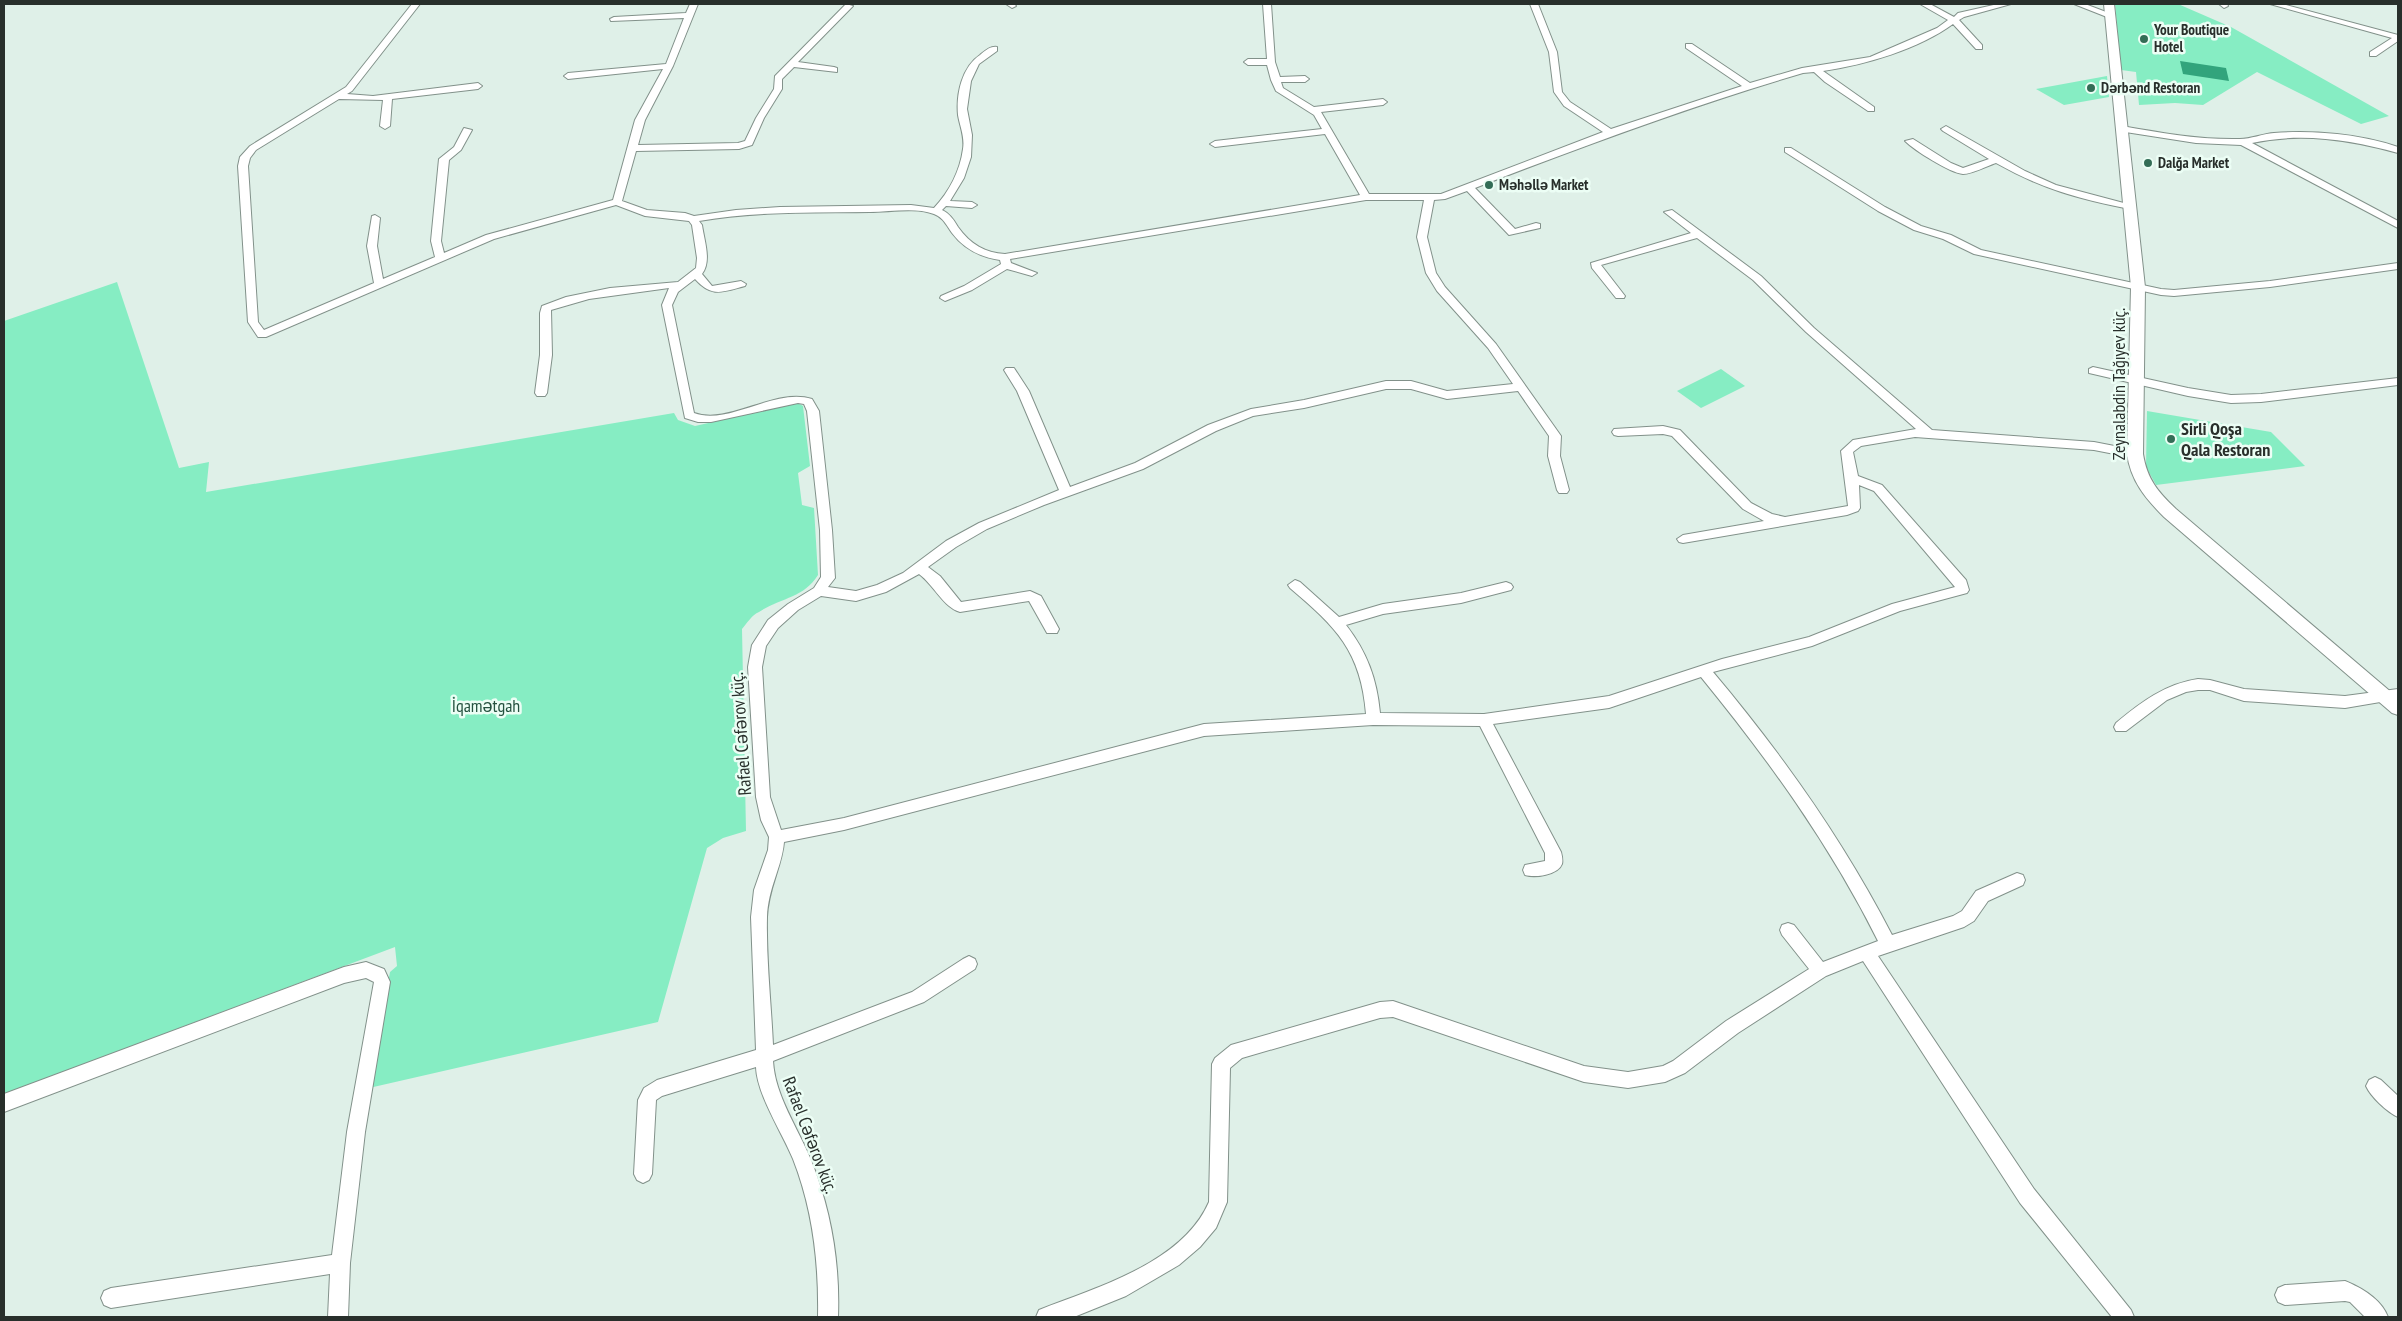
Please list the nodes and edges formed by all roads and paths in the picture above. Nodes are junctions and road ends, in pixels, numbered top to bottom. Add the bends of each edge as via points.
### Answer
1 (416, 4) edge
2 (694, 4) edge
3 (1267, 4) edge
4 (1534, 4) edge
5 (1924, 4) edge
6 (2007, 4) edge
7 (2078, 4) edge
8 (2274, 4) edge
9 (849, 6) dead end
10 (2109, 9) edge
11 (690, 15) junction
12 (614, 19) dead end
13 (1954, 20) junction
14 (2398, 38) edge
15 (1688, 46) dead end
16 (1979, 47) dead end
17 (994, 49) dead end
18 (2373, 54) dead end
19 (1248, 62) dead end
20 (1271, 62) junction
21 (791, 64) junction
22 (669, 66) junction
23 (1816, 69) junction
24 (834, 70) dead end
25 (568, 76) dead end
26 (1305, 79) dead end
27 (1275, 80) junction
28 (478, 86) dead end
29 (1748, 86) junction
30 (339, 96) junction
31 (388, 97) junction
32 (1383, 102) dead end
33 (1314, 110) junction
34 (1871, 110) dead end
35 (384, 126) dead end
36 (1946, 129) dead end
37 (2122, 129) junction
38 (467, 130) dead end
39 (1329, 131) junction
40 (1610, 132) junction
41 (1910, 141) dead end
42 (2243, 142) junction
43 (1215, 144) dead end
44 (631, 148) junction
45 (1788, 150) dead end
46 (2398, 150) edge
47 (1997, 159) junction
48 (1469, 187) junction
49 (1366, 197) junction
50 (1429, 198) junction
51 (617, 202) junction
52 (944, 203) junction
53 (972, 205) dead end
54 (2130, 206) junction
55 (936, 211) junction
56 (1669, 212) dead end
57 (374, 218) dead end
58 (692, 219) junction
59 (2398, 225) edge
60 (1536, 226) dead end
61 (1699, 234) junction
62 (440, 258) junction
63 (1006, 261) junction
64 (2398, 266) edge
65 (1032, 273) dead end
66 (696, 274) junction
67 (379, 284) junction
68 (741, 284) dead end
69 (678, 285) junction
70 (2138, 287) junction
71 (1620, 296) dead end
72 (945, 298) dead end
73 (1010, 370) dead end
74 (2094, 371) dead end
75 (2138, 382) junction
76 (2398, 382) edge
77 (2383, 384) junction
78 (1520, 387) junction
79 (541, 393) dead end
80 (2398, 395) edge
81 (1618, 432) dead end
82 (1928, 433) junction
83 (2135, 454) junction
84 (1852, 478) junction
85 (1563, 490) dead end
86 (1066, 492) junction
87 (1785, 521) junction
88 (1682, 539) dead end
89 (920, 568) junction
90 (1295, 585) dead end
91 (1506, 587) dead end
92 (819, 591) junction
93 (1338, 623) junction
94 (1052, 629) dead end
95 (1704, 671) junction
96 (2392, 696) edge
97 (2398, 708) edge
98 (1374, 719) junction
99 (1484, 720) junction
100 (2121, 727) dead end
101 (778, 837) junction
102 (1531, 870) dead end
103 (2016, 880) dead end
104 (1788, 930) dead end
105 (1888, 944) junction
106 (1866, 952) junction
107 (969, 964) dead end
108 (1820, 971) junction
109 (764, 1056) junction
110 (2375, 1086) dead end
111 (4, 1103) edge
112 (2398, 1108) edge
113 (643, 1174) dead end
114 (340, 1263) junction
115 (2285, 1295) dead end
116 (111, 1298) dead end
117 (338, 1317) edge
118 (828, 1317) edge
119 (1046, 1317) edge
120 (2124, 1317) edge
121 (2378, 1317) edge

1 - 30 street via 349,89
2 - 11 street
3 - 20 street
4 - 40 street via 1553,52 1558,92 1567,104
5 - 13 street
6 - 13 street via 1968,13
7 - 10 street
8 - 14 street
9 - 21 street
10 - 37 street, Zeynalabdin Tağıyev küç.
11 - 12 street
11 - 22 street
13 - 16 street
13 - 23 street via 1940,30 1878,58
14 - 18 street
15 - 29 street
17 - 52 street via 975,64 965,87 966,157
19 - 20 street
20 - 27 street
21 - 24 street
21 - 44 street via 778,78 778,89 760,118 750,143 739,146
22 - 25 street
22 - 44 street via 644,109
23 - 29 street
23 - 34 street via 1822,77
26 - 27 street
27 - 33 street via 1282,92
28 - 31 street
29 - 40 street
30 - 31 street via 359,99
30 - 67 street via 253,148 245,157 253,322 262,335
31 - 35 street
32 - 33 street
33 - 39 street
36 - 47 street
37 - 42 street via 2176,138
37 - 54 street, Zeynalabdin Tağıyev küç.
38 - 62 street via 458,148 444,159 436,241
39 - 43 street
39 - 49 street
40 - 48 street
41 - 47 street via 1963,171
42 - 46 street via 2290,136 2366,141
42 - 59 street
44 - 51 street
45 - 70 street via 1828,178 1902,220 1968,250
47 - 54 street via 2068,193
48 - 50 street via 1442,198
48 - 60 street via 1513,233
49 - 50 street via 1399,195
49 - 63 street
50 - 78 street via 1422,237 1431,273 1441,289 1492,346
51 - 58 street via 644,213 674,214
51 - 62 street via 508,232
52 - 53 street
52 - 55 street
54 - 70 street, Zeynalabdin Tağıyev küç.
55 - 58 street via 838,210 730,214
55 - 63 street via 947,217 966,244
56 - 61 street
57 - 67 street via 372,246
58 - 66 street via 699,228 702,258 701,268
61 - 71 street via 1596,263
61 - 82 street via 1757,278 1810,330
62 - 67 street
63 - 65 street
63 - 72 street via 968,288
64 - 70 street via 2270,284 2174,293
66 - 68 street via 709,288
66 - 69 street
69 - 79 street via 628,288 546,308 546,355
69 - 92 street via 671,292 667,305 689,414 699,419 716,418 792,399 804,400 811,406 828,549 828,578
70 - 75 street, Zeynalabdin Tağıyev küç.
73 - 86 street via 1023,391
74 - 75 street
75 - 77 street via 2209,396 2247,399
75 - 83 street, Zeynalabdin Tağıyev küç.
76 - 77 street
77 - 80 street
78 - 85 street via 1555,436 1554,456
78 - 86 street via 1447,395 1411,385 1391,384 1263,410 1212,428 1139,466
81 - 87 street via 1663,430 1676,433 1746,506 1760,515
82 - 83 street via 2094,446
82 - 84 street via 1897,434 1851,446 1847,451
83 - 96 street, Zeynalabdin Tağıyev küç. via 2138,476 2160,503
84 - 87 street via 1854,508
84 - 95 street via 1878,488 1961,583 1962,590 1897,607 1806,643
86 - 89 street via 964,535
87 - 88 street
89 - 92 street via 868,594 846,596
89 - 94 street via 935,579 960,607 1030,596 1036,599
90 - 93 street
91 - 93 street via 1463,598 1354,615
92 - 101 street, Rafael Cəfərov küç. via 780,617 766,634 754,667 763,797
93 - 98 street via 1349,635 1367,670
95 - 99 street via 1609,702
95 - 105 street via 1768,749 1873,912
96 - 97 street, Zeynalabdin Tağıyev küç.
96 - 100 street via 2345,702 2244,695 2212,686 2191,685 2180,687 2144,708
98 - 99 street
98 - 101 street via 1230,727 1184,734 844,824
99 - 102 street via 1553,852 1555,862
101 - 109 street, Rafael Cəfərov küç. via 762,890 759,917
103 - 105 street via 1982,896 1968,916 1958,922
104 - 108 street
105 - 106 street
106 - 108 street
106 - 120 street via 2046,1223
107 - 109 street via 898,1006
108 - 119 street via 1732,1027 1679,1067 1665,1074 1628,1080 1584,1074 1393,1009 1237,1050 1220,1064 1216,1214 1202,1233 1167,1261 1108,1295
109 - 113 street via 657,1089 650,1094
109 - 118 street, Rafael Cəfərov küç. via 769,1086 803,1161 818,1207 826,1246
110 - 112 street
111 - 114 street via 344,975 373,971 382,982 356,1132
114 - 116 street
114 - 117 street
115 - 121 street via 2345,1291 2356,1295

